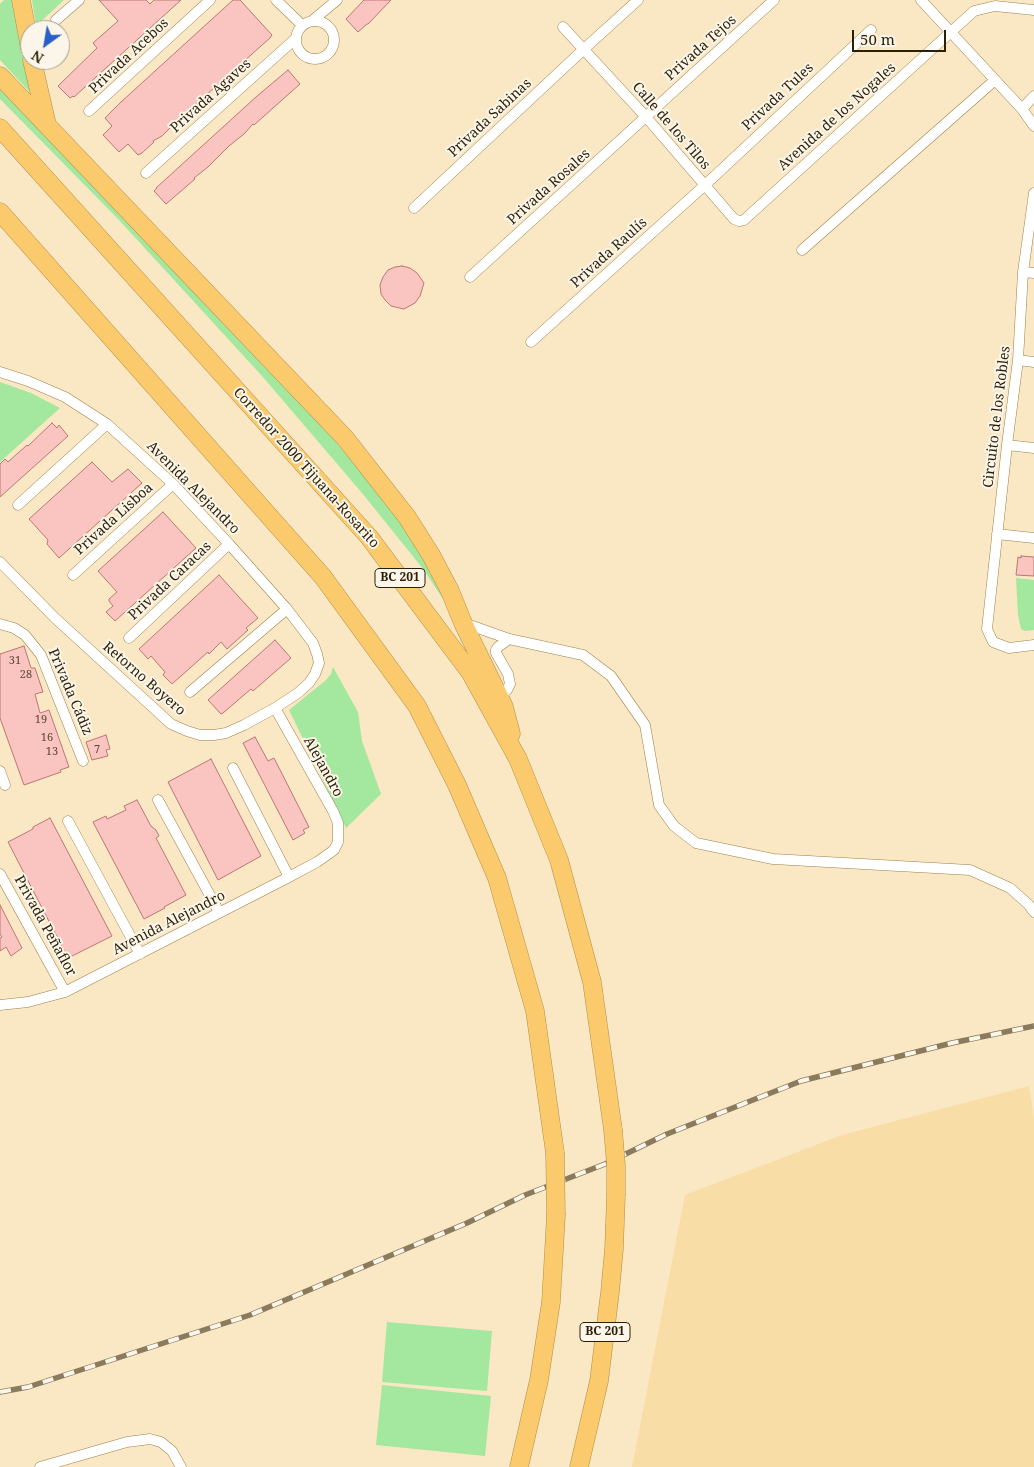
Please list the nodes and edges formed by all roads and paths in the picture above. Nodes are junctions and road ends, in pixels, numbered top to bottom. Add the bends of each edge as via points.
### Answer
1 (21, 0) edge
2 (79, 0) edge
3 (210, 0) edge
4 (276, 0) edge
5 (337, 0) edge
6 (638, 0) edge
7 (774, 0) edge
8 (921, 0) edge
9 (1034, 10) edge
10 (25, 20) edge
11 (56, 20) dead end
12 (313, 20) junction
13 (302, 25) junction
14 (564, 27) dead end
15 (871, 30) dead end
16 (950, 32) junction
17 (296, 39) junction
18 (584, 49) junction
19 (34, 70) edge
20 (0, 76) edge
21 (995, 80) junction
22 (1034, 96) edge
23 (1022, 109) junction
24 (89, 111) dead end
25 (646, 117) junction
26 (1034, 126) edge
27 (0, 128) edge
28 (48, 128) junction
29 (146, 173) dead end
30 (704, 185) junction
31 (1034, 193) edge
32 (414, 208) dead end
33 (0, 212) edge
34 (739, 222) joint
35 (0, 231) edge
36 (802, 250) dead end
37 (44, 260) junction
38 (1029, 273) edge
39 (470, 277) dead end
40 (531, 342) dead end
41 (1018, 360) junction
42 (1034, 362) edge
43 (0, 372) edge
44 (107, 424) junction
45 (1007, 445) junction
46 (1034, 448) edge
47 (173, 484) junction
48 (18, 505) dead end
49 (997, 534) junction
50 (1034, 538) edge
51 (230, 544) junction
52 (0, 562) edge
53 (73, 575) dead end
54 (286, 609) junction
55 (463, 623) junction
56 (0, 624) edge
57 (129, 638) dead end
58 (509, 639) junction
59 (1034, 645) edge
60 (315, 674) joint
61 (190, 692) dead end
62 (493, 701) junction
63 (275, 708) junction
64 (84, 761) dead end
65 (232, 768) dead end
66 (0, 771) edge
67 (5, 784) dead end
68 (158, 800) dead end
69 (68, 821) dead end
70 (338, 842) joint
71 (0, 874) edge
72 (290, 877) junction
73 (219, 912) junction
74 (1034, 912) edge
75 (140, 954) junction
76 (65, 992) junction
77 (0, 1005) edge
78 (52, 1466) edge
79 (40, 1467) edge
80 (181, 1467) edge
81 (519, 1467) edge
82 (579, 1467) edge

1 - 10 highway
2 - 11 street
3 - 24 street, Privada Acebos
4 - 13 street
5 - 12 street
6 - 18 street, Privada Sabinas
7 - 25 street, Privada Tejos
8 - 16 street
9 - 16 street, Avenida de los Nogales via 994,6 974,11
12 - 13 street
12 - 17 street via 326,24 331,30 334,43 331,50 320,58 312,59 300,52
13 - 17 street
14 - 18 street, Calle de los Tilos
15 - 30 street, Privada Tules
16 - 21 street
16 - 34 street, Avenida de los Nogales
17 - 29 street, Privada Agaves
18 - 25 street, Calle de los Tilos
18 - 32 street, Privada Sabinas
19 - 28 highway
20 - 28 highway
21 - 23 street
21 - 36 street
22 - 23 street
23 - 26 street
25 - 30 street, Calle de los Tilos
25 - 39 street, Privada Rosales
27 - 62 highway, Corredor 2000 Tijuana-Rosarito / BC 201 via 370,537
28 - 55 highway via 345,438 407,517 435,562
30 - 34 street, Calle de los Tilos
30 - 40 street, Privada Raulís
31 - 38 street, Circuito de los Robles
33 - 37 highway
35 - 37 highway
37 - 81 highway, bridge via 324,577 417,706 457,785 497,878 535,1010 555,1153 556,1215 549,1312 539,1380
38 - 41 street, Circuito de los Robles
41 - 42 street
41 - 45 street, Circuito de los Robles
43 - 44 street, Avenida Alejandro via 66,397
44 - 47 street, Avenida Alejandro
44 - 48 street
45 - 46 street
45 - 49 street, Circuito de los Robles
47 - 51 street, Avenida Alejandro
47 - 53 street, Privada Lisboa
49 - 50 street
49 - 59 street, Circuito de los Robles via 987,629 993,642 1009,648
51 - 54 street, Avenida Alejandro
51 - 57 street, Privada Caracas
52 - 63 street, Retorno Boyero via 55,618 171,724 200,735 214,735 226,733
54 - 60 street, Avenida Alejandro via 313,643 318,663
54 - 61 street
55 - 58 street
55 - 62 highway
56 - 64 street, Privada Cádiz via 26,635 41,655
58 - 62 street via 498,647 496,654 510,684
58 - 74 street via 583,655 611,676 645,725 659,805 674,826 696,843 773,859 970,870 1010,888
60 - 63 street, Retorno Boyero via 298,693
62 - 82 highway, BC 201, bridge via 504,707 518,759 559,860 592,982 616,1165 610,1292 599,1380
63 - 70 street, Alejandro via 338,823
65 - 72 street
66 - 67 street
68 - 73 street
69 - 75 street
70 - 72 street, Avenida Alejandro via 327,856
71 - 76 street, Privada Peñaflor
72 - 73 street, Avenida Alejandro
73 - 75 street, Avenida Alejandro
75 - 76 street, Avenida Alejandro
76 - 77 street, Avenida Alejandro via 28,1002
78 - 79 street
78 - 80 street via 127,1442 150,1439 161,1442 172,1451

